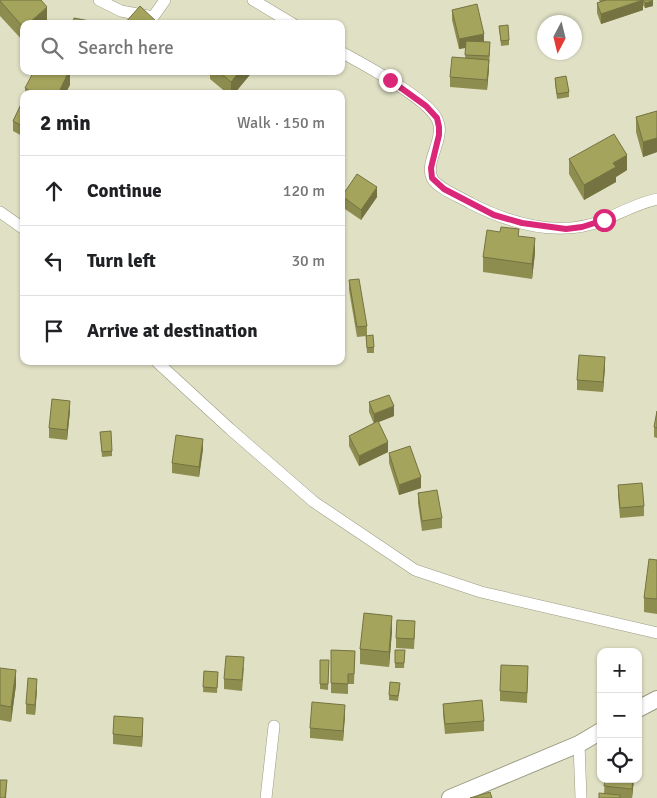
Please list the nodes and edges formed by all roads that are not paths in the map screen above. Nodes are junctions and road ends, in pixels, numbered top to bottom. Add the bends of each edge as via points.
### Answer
1 (99, 0) edge
2 (165, 0) edge
3 (253, 0) edge
4 (286, 20) edge
5 (345, 54) edge
6 (657, 199) edge
7 (0, 212) edge
8 (20, 226) edge
9 (160, 365) edge
10 (657, 632) edge
11 (657, 699) edge
12 (642, 707) edge
13 (274, 726) dead end
14 (597, 733) edge
15 (579, 744) junction
16 (266, 798) edge
17 (450, 798) edge
18 (581, 798) edge

1 - 2 street via 121,11 153,17
3 - 4 street
5 - 6 street via 390,80 426,106 437,118 439,127 432,178 444,189 494,215 522,223 566,229 604,220 640,203
7 - 8 street
9 - 10 street via 314,502 415,570 481,592
11 - 12 main road
13 - 16 street
14 - 15 main road
15 - 17 main road
15 - 18 street

